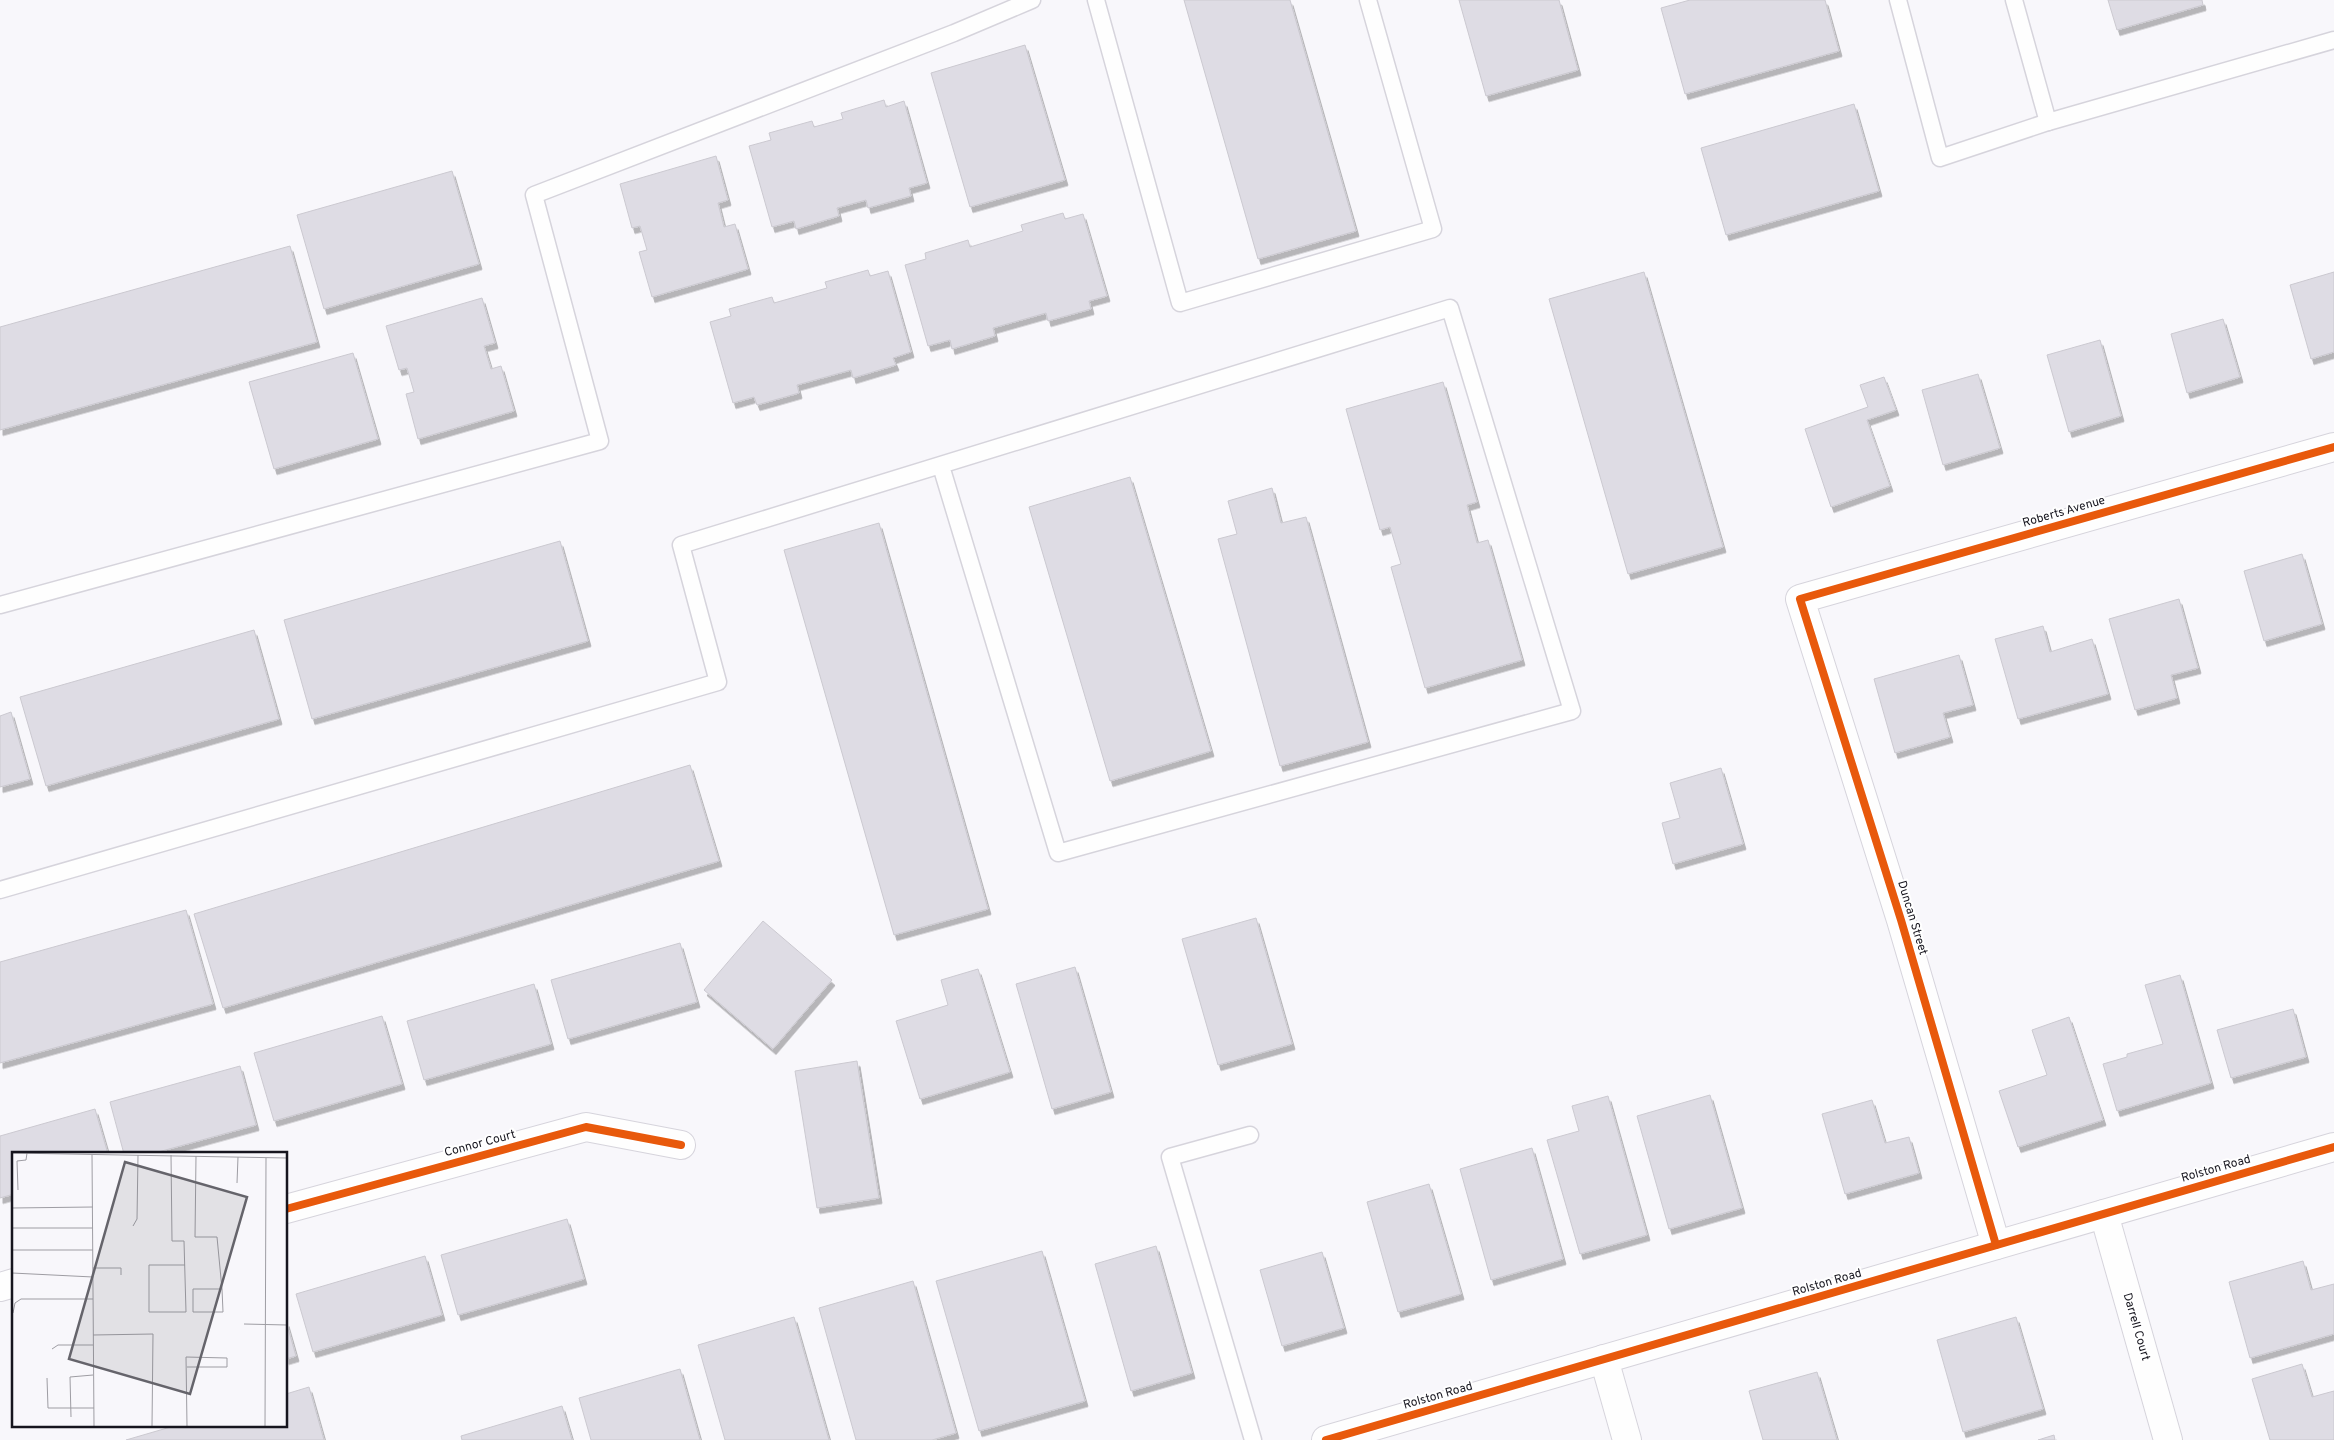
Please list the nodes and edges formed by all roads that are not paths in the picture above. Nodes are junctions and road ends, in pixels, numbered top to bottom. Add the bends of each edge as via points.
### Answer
1 (1032, 0) edge
2 (1096, 0) edge
3 (1368, 0) edge
4 (1898, 0) edge
5 (2014, 0) edge
6 (2334, 40) edge
7 (2048, 122) junction
8 (2334, 446) edge
9 (941, 466) junction
10 (1800, 599) joint
11 (0, 605) edge
12 (0, 890) edge
13 (1250, 1135) dead end
14 (681, 1145) dead end
15 (2334, 1147) edge
16 (288, 1208) edge
17 (2104, 1214) junction
18 (1996, 1245) junction
19 (1604, 1360) junction
20 (1367, 1434) edge
21 (1253, 1440) edge
22 (1326, 1440) edge
23 (1627, 1440) edge
24 (2168, 1440) edge

1 - 11 lane via 534,195 600,441
2 - 3 lane via 1180,303 1433,229
4 - 7 lane via 1940,158
5 - 7 lane
6 - 7 lane
8 - 10 street, Roberts Avenue
9 - 9 lane via 1450,308 1572,711 1058,852
9 - 12 lane via 680,545 718,682
10 - 18 street, Duncan Street via 1901,920
13 - 21 lane via 1170,1157
14 - 16 street, Connor Court via 586,1127
15 - 17 street, Rolston Road
17 - 18 street, Rolston Road
17 - 24 street, Darrell Court
18 - 19 street, Rolston Road
19 - 20 street, Rolston Road
19 - 23 street
20 - 22 street, Rolston Road

